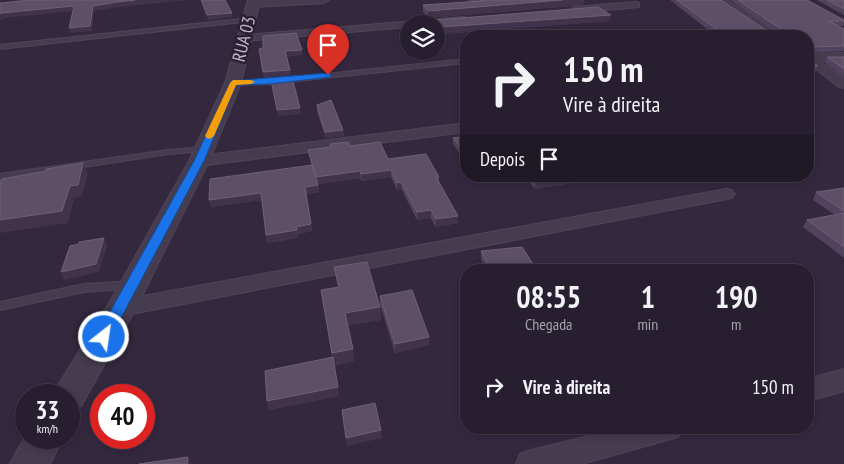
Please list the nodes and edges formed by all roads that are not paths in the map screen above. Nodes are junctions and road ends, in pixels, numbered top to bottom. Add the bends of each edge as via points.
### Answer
1 (324, 0) edge
2 (721, 0) edge
3 (636, 5) dead end
4 (559, 12) edge
5 (250, 16) edge
6 (472, 19) edge
7 (445, 21) edge
8 (400, 24) edge
9 (766, 30) edge
10 (0, 47) edge
11 (814, 57) edge
12 (844, 57) edge
13 (460, 62) edge
14 (814, 62) edge
15 (233, 83) junction
16 (844, 84) edge
17 (460, 128) edge
18 (202, 155) junction
19 (0, 177) edge
20 (726, 194) dead end
21 (133, 285) junction
22 (0, 306) edge
23 (121, 308) junction
24 (844, 380) edge
25 (76, 384) edge
26 (814, 388) edge
27 (645, 434) edge
28 (38, 449) edge
29 (29, 464) edge
30 (531, 464) edge

1 - 5 street
2 - 9 street
3 - 4 street
5 - 8 street
5 - 10 lane
5 - 15 street, RUA 03
6 - 7 street
11 - 12 street
13 - 15 lane
14 - 16 street
15 - 18 street, RUA 03
17 - 18 street
18 - 19 lane via 168,152
18 - 21 street, RUA 03
20 - 23 street
21 - 22 lane via 84,288
21 - 23 street, RUA 03
23 - 25 street, RUA 03
24 - 26 street
27 - 30 street
28 - 29 street

